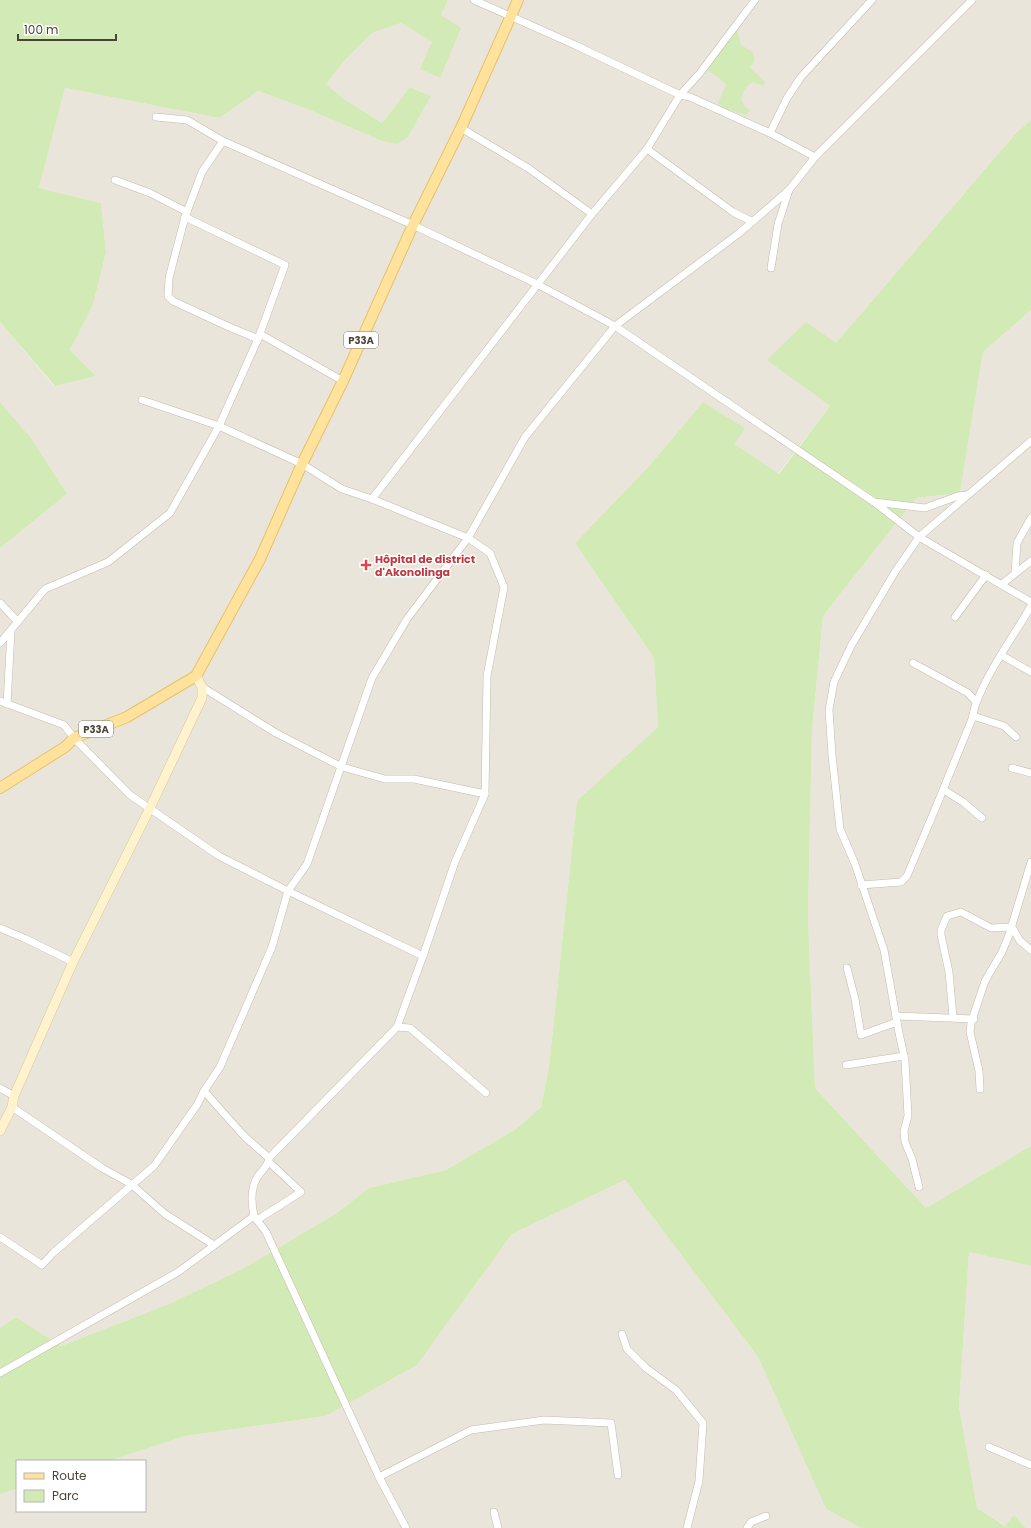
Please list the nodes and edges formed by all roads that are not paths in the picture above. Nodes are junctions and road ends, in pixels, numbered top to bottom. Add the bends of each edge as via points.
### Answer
1 (474, 0) edge
2 (518, 0) edge
3 (755, 0) edge
4 (872, 0) edge
5 (959, 0) edge
6 (972, 0) edge
7 (966, 6) junction
8 (510, 16) junction
9 (680, 95) junction
10 (156, 117) dead end
11 (461, 128) junction
12 (770, 134) junction
13 (223, 141) junction
14 (647, 149) junction
15 (815, 157) junction
16 (115, 180) dead end
17 (789, 190) junction
18 (592, 214) junction
19 (186, 215) junction
20 (751, 221) junction
21 (413, 225) junction
22 (771, 268) dead end
23 (537, 284) junction
24 (615, 326) junction
25 (259, 336) junction
26 (342, 381) junction
27 (142, 400) dead end
28 (219, 426) junction
29 (1031, 441) edge
30 (302, 464) junction
31 (967, 495) junction
32 (372, 499) junction
33 (874, 502) junction
34 (1031, 518) edge
35 (919, 537) junction
36 (468, 538) junction
37 (1031, 561) edge
38 (1015, 573) junction
39 (986, 575) junction
40 (1002, 584) junction
41 (1031, 602) edge
42 (0, 603) edge
43 (1031, 606) edge
44 (955, 617) dead end
45 (18, 622) junction
46 (11, 631) junction
47 (0, 643) edge
48 (1001, 655) junction
49 (913, 663) dead end
50 (1031, 672) edge
51 (196, 676) junction
52 (202, 687) junction
53 (976, 702) junction
54 (4, 703) edge
55 (973, 716) junction
56 (1016, 737) dead end
57 (74, 738) junction
58 (342, 767) junction
59 (1012, 768) dead end
60 (1031, 773) edge
61 (0, 788) edge
62 (944, 790) junction
63 (485, 794) junction
64 (149, 810) junction
65 (982, 818) dead end
66 (1031, 862) edge
67 (861, 885) junction
68 (288, 891) junction
69 (1012, 927) junction
70 (0, 928) edge
71 (1031, 950) edge
72 (423, 956) junction
73 (73, 962) junction
74 (847, 968) dead end
75 (953, 1017) junction
76 (896, 1019) junction
77 (974, 1019) junction
78 (397, 1027) junction
79 (904, 1056) junction
80 (846, 1064) dead end
81 (0, 1088) edge
82 (980, 1089) dead end
83 (204, 1091) junction
84 (486, 1093) dead end
85 (14, 1096) junction
86 (12, 1107) junction
87 (0, 1131) edge
88 (269, 1160) junction
89 (131, 1184) junction
90 (919, 1187) dead end
91 (255, 1218) junction
92 (0, 1238) edge
93 (214, 1245) junction
94 (622, 1334) dead end
95 (0, 1373) edge
96 (989, 1447) dead end
97 (1031, 1465) edge
98 (618, 1475) dead end
99 (379, 1477) junction
100 (494, 1512) dead end
101 (766, 1516) dead end
102 (406, 1528) edge
103 (498, 1528) edge
104 (687, 1528) edge
105 (746, 1528) edge

1 - 8 street
2 - 8 main road, P33A
3 - 9 street via 700,73
4 - 12 street via 801,77
5 - 7 street
6 - 7 street
7 - 15 street
8 - 9 street
8 - 11 main road, P33A
9 - 12 street via 690,97
9 - 14 street
10 - 13 street via 187,120
11 - 18 street via 528,168
11 - 21 main road, P33A
12 - 15 street
13 - 19 street via 202,172
13 - 21 street
14 - 18 street
14 - 20 street via 720,203
15 - 17 street
16 - 19 street via 150,193
17 - 20 street
17 - 22 street via 778,224
18 - 23 street
19 - 25 street via 171,272 168,296 173,301 227,326
19 - 25 street via 285,265
20 - 24 street via 738,234
21 - 23 street
21 - 26 main road, P33A
23 - 24 street
23 - 32 street
24 - 33 street
24 - 36 street via 525,437
25 - 26 street
25 - 28 street
26 - 30 main road, P33A
27 - 28 street
28 - 30 street
28 - 45 street via 170,513 108,562 45,589
29 - 31 street
30 - 32 street via 342,489
30 - 51 main road, P33A via 260,559
31 - 33 street via 925,508
31 - 35 street
32 - 36 street
33 - 35 street
34 - 38 street via 1017,543
35 - 39 street
35 - 67 street via 851,646 834,682 829,710 840,829
36 - 58 street via 407,619 372,678
36 - 63 street via 490,553 504,587 487,676
37 - 38 street
38 - 40 street
39 - 40 street
39 - 44 street
40 - 41 street
42 - 45 street
43 - 48 street
45 - 46 street
46 - 47 street
46 - 54 street
48 - 50 street
48 - 53 street
49 - 53 street via 968,693
51 - 52 street
51 - 57 main road, P33A via 128,717
52 - 58 street via 276,733
52 - 64 street via 202,698
53 - 55 street
54 - 57 street via 64,725
55 - 56 street via 1004,726
55 - 62 street via 951,766
57 - 61 main road, P33A via 65,747
57 - 64 street via 130,795
58 - 63 street via 385,779 414,780
58 - 68 street via 307,864
59 - 60 street
62 - 65 street
62 - 67 street via 904,880
63 - 72 street via 455,862
64 - 68 street via 219,856
64 - 73 street
66 - 69 street
67 - 76 street via 884,950
68 - 72 street
68 - 83 street via 272,947 220,1067
69 - 71 street via 1020,941
69 - 75 street via 991,928 961,912 947,916 941,935 949,972
69 - 77 street via 1002,952 985,981
70 - 73 street
72 - 78 street
73 - 85 street
74 - 76 street via 861,1035
75 - 76 street
75 - 77 street
76 - 79 street
77 - 82 street via 970,1032 979,1071
78 - 84 street via 410,1028
78 - 88 street
79 - 80 street
79 - 90 street via 908,1116 904,1131 905,1142
81 - 85 street
83 - 88 street
83 - 89 street via 154,1166
85 - 86 street
86 - 87 street
86 - 89 street via 102,1168
88 - 91 street via 257,1177 250,1199
88 - 91 street via 301,1192
89 - 92 street via 42,1265
89 - 93 street via 165,1214
91 - 93 street
91 - 99 street via 266,1232
93 - 95 street via 178,1272
94 - 104 street via 628,1349 646,1368 676,1390 703,1423 699,1481
96 - 97 street
98 - 99 street via 611,1423 544,1420 471,1430
99 - 102 street
100 - 103 street
101 - 105 street via 751,1522

